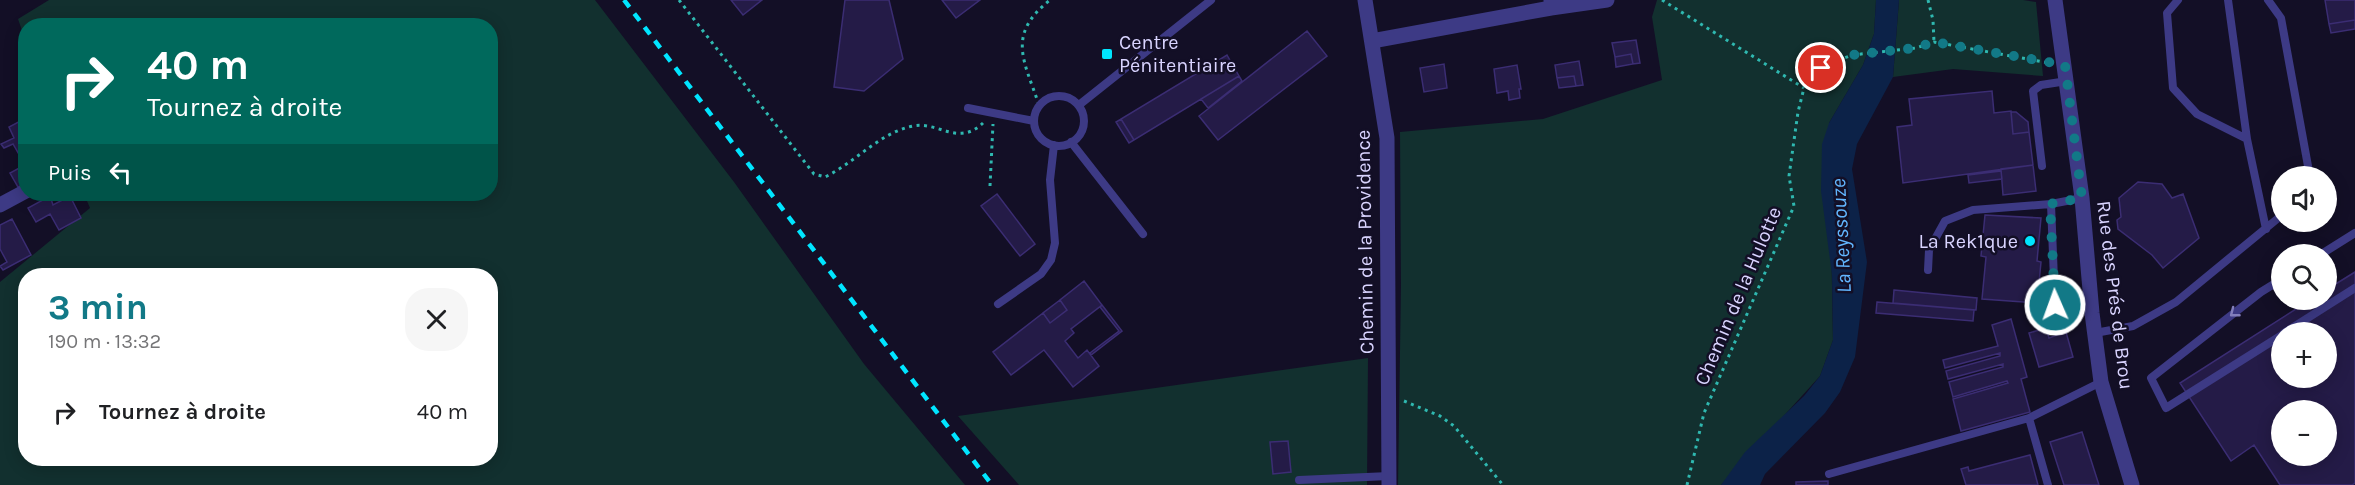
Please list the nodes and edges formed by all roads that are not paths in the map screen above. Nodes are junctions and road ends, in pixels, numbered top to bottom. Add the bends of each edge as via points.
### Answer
1 (1211, 0) edge
2 (1365, 0) edge
3 (1607, 0) edge
4 (2055, 0) edge
5 (2178, 0) edge
6 (2228, 0) edge
7 (2268, 0) edge
8 (1551, 4) edge
9 (1372, 41) junction
10 (2067, 81) junction
11 (1079, 105) junction
12 (968, 108) dead end
13 (1034, 121) junction
14 (2247, 139) junction
15 (1071, 142) junction
16 (1054, 146) junction
17 (2042, 166) dead end
18 (2308, 166) edge
19 (18, 195) edge
20 (2082, 198) junction
21 (2050, 204) junction
22 (0, 205) edge
23 (2271, 225) edge
24 (2266, 229) junction
25 (2355, 233) edge
26 (1143, 234) dead end
27 (2337, 244) edge
28 (1928, 270) dead end
29 (2271, 286) edge
30 (2355, 288) edge
31 (998, 304) dead end
32 (2055, 305) dead end
33 (2302, 322) edge
34 (2095, 333) junction
35 (2271, 342) edge
36 (2102, 382) junction
37 (2029, 418) junction
38 (1829, 474) dead end
39 (1299, 480) dead end
40 (1389, 481) edge
41 (2049, 485) edge
42 (2132, 485) edge

1 - 11 lane
2 - 9 street, Chemin de la Providence
3 - 8 street
4 - 10 street, Rue des Prés de Brou
5 - 14 lane via 2167,12 2173,88 2198,114
6 - 14 lane
7 - 18 lane via 2281,18
8 - 9 street
9 - 40 street, Chemin de la Providence via 1387,138
10 - 17 lane via 2041,85 2033,91
10 - 20 street, Rue des Prés de Brou
11 - 13 lane via 1066,96 1051,96 1039,105
11 - 15 lane via 1084,121 1078,137
12 - 13 lane
13 - 16 lane via 1040,137
14 - 24 lane
15 - 16 lane
15 - 26 lane
16 - 31 lane via 1050,180 1055,243 1051,260 1041,274
19 - 22 street
20 - 21 lane
20 - 34 street, Rue des Prés de Brou
21 - 28 lane via 1974,210 1945,221 1929,250
21 - 32 lane
23 - 24 lane
24 - 34 lane via 2176,302 2133,326
25 - 27 lane
29 -> 35 lane via 2151,378 2166,408
30 - 33 lane
34 - 36 street, Rue des Prés de Brou
36 - 37 lane
36 - 42 street, Rue des Prés de Brou
37 - 38 lane
37 - 41 lane
39 - 40 lane

